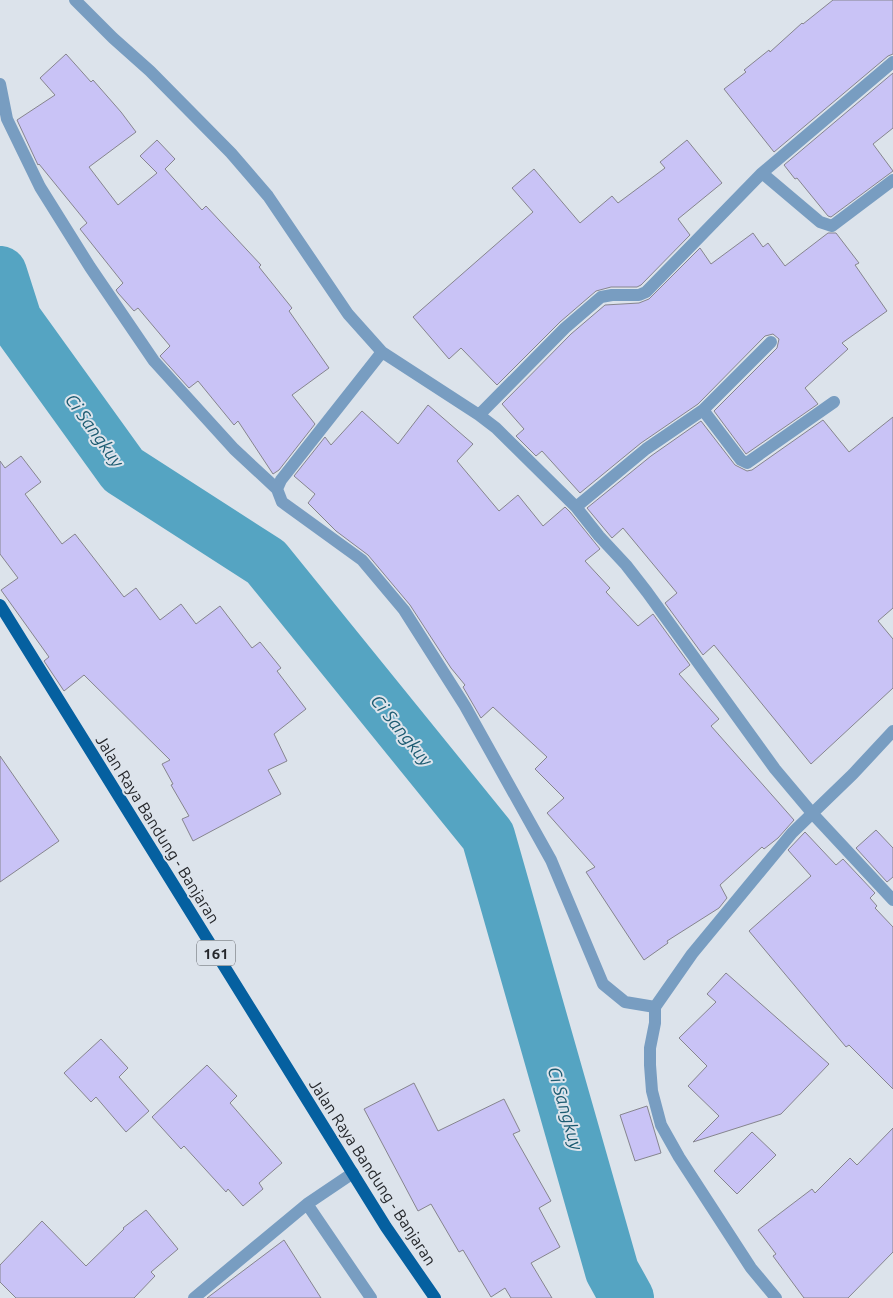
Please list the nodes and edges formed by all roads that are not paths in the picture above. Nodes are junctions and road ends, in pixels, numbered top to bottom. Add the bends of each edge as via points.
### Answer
1 (75, 0) edge
2 (893, 62) edge
3 (0, 84) edge
4 (762, 173) junction
5 (893, 180) edge
6 (771, 342) dead end
7 (382, 352) junction
8 (834, 402) dead end
9 (703, 410) junction
10 (479, 415) junction
11 (277, 489) junction
12 (576, 506) junction
13 (0, 605) edge
14 (893, 731) edge
15 (812, 813) junction
16 (893, 900) edge
17 (655, 1007) junction
18 (353, 1173) junction
19 (307, 1204) junction
20 (194, 1298) edge
21 (371, 1298) edge
22 (435, 1298) edge
23 (776, 1298) edge

1 - 7 street via 231,153 268,196 348,314
2 - 4 street
3 - 11 street via 7,119 40,187 143,345 189,401
4 - 5 street via 820,222 832,226
4 - 10 street via 646,292 601,297 565,328
6 - 9 street
7 - 10 street
7 - 11 street
8 - 9 street via 747,463 741,460
9 - 12 street via 646,449
10 - 12 street
11 - 17 street via 282,502 362,560 404,610 465,706 551,860 603,984 624,1002
12 - 15 street via 647,592 775,769
13 - 18 main road, Jalan Raya Bandung - Banjaran / 161
14 - 15 street
15 - 16 street
15 - 17 street via 692,954
17 - 23 street via 650,1066 652,1091 661,1125 751,1268
18 - 19 street
18 - 22 main road, Jalan Raya Bandung - Banjaran / 161
19 - 20 street
19 - 21 street

